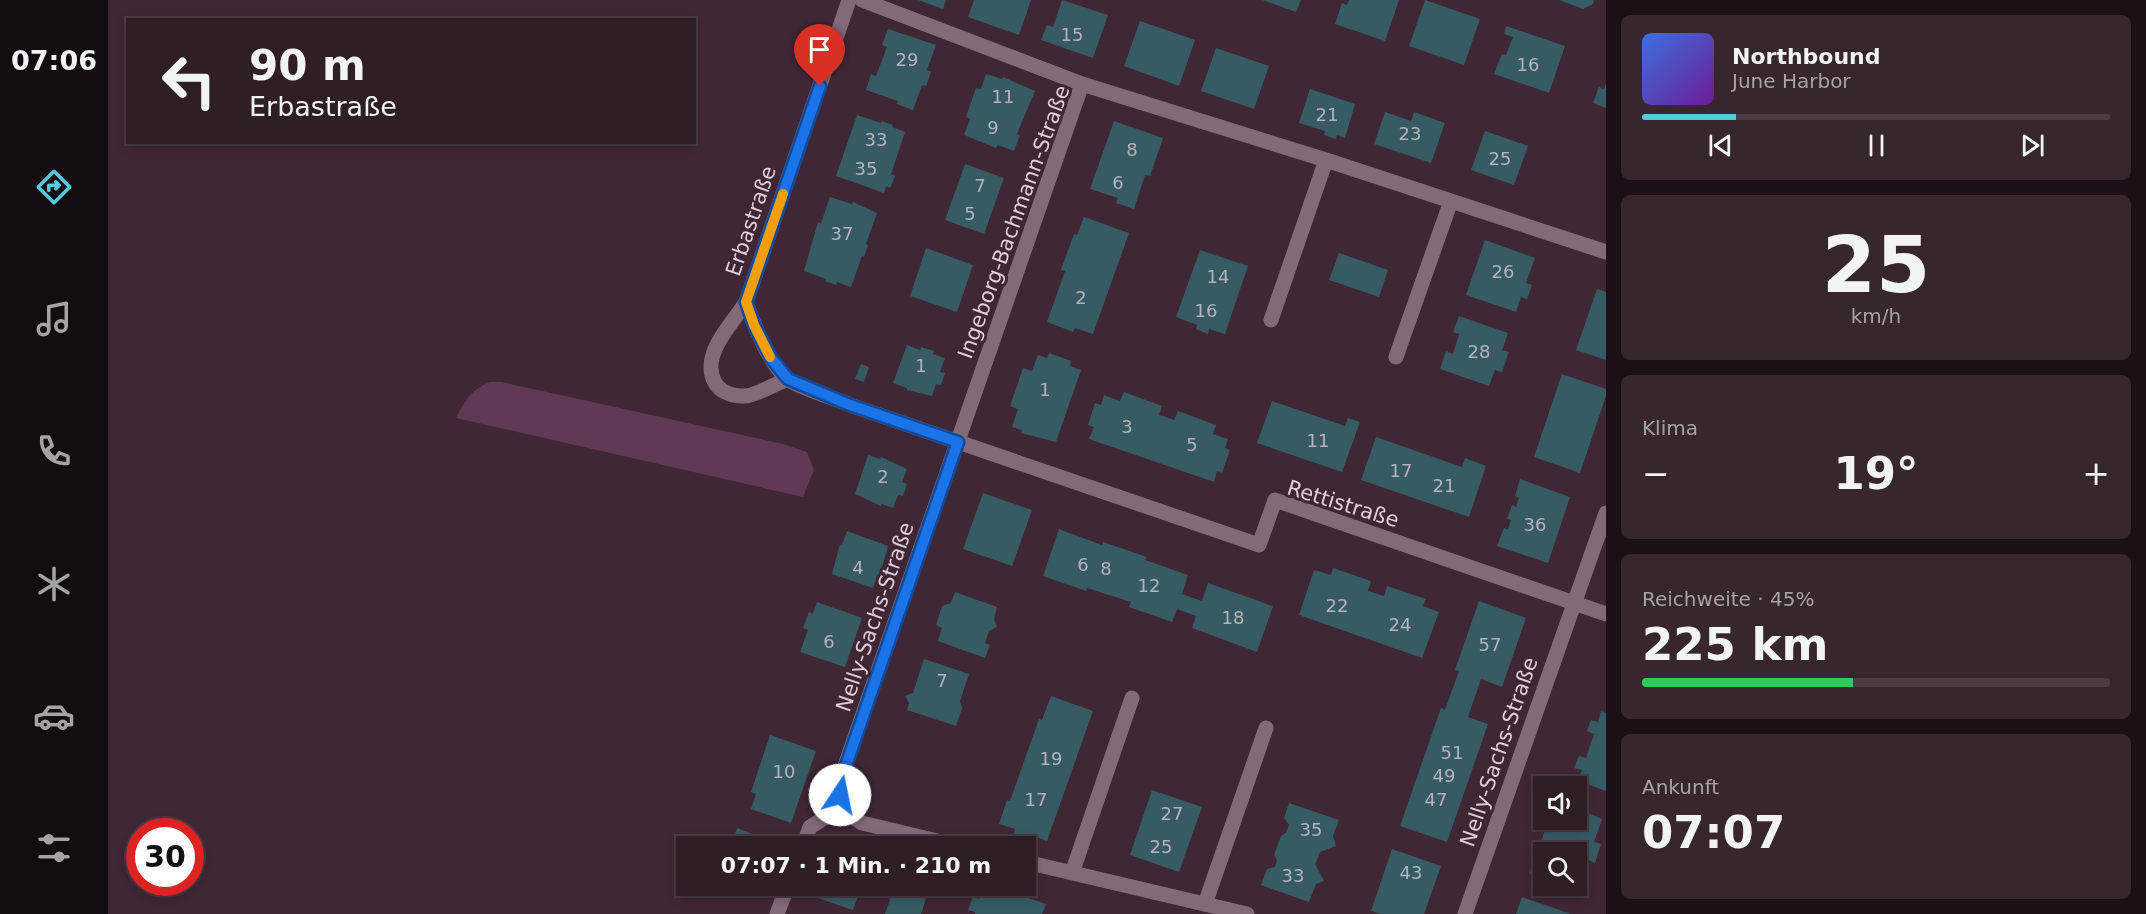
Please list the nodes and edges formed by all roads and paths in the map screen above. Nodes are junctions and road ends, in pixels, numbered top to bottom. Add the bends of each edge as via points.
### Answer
1 (849, 0) edge
2 (862, 0) edge
3 (1082, 84) junction
4 (1326, 160) junction
5 (1451, 201) junction
6 (1606, 252) edge
7 (746, 302) junction
8 (1271, 320) dead end
9 (1395, 357) dead end
10 (788, 379) junction
11 (958, 442) junction
12 (1606, 513) edge
13 (1573, 603) junction
14 (1606, 614) edge
15 (1132, 698) dead end
16 (1266, 728) dead end
17 (840, 808) junction
18 (807, 836) edge
19 (916, 836) edge
20 (1036, 864) edge
21 (1072, 873) junction
22 (784, 896) edge
23 (1205, 904) junction
24 (777, 914) edge
25 (1247, 914) edge
26 (1465, 914) edge

1 - 7 street, Erbastraße
2 - 3 street
3 - 4 street, Ingeborg-Bachmann-Straße
3 - 11 street, Ingeborg-Bachmann-Straße
4 - 5 street, Ingeborg-Bachmann-Straße
4 - 8 street
5 - 6 street, Ingeborg-Bachmann-Straße
5 - 9 street
7 - 10 street, Erbastraße via 771,358
7 - 10 street via 717,345 710,371 714,384 724,392 746,396
10 - 11 street, Erbastraße
11 - 13 street, Rettistraße via 1259,545 1275,500
11 - 17 street, Nelly-Sachs-Straße via 840,783
12 - 13 street
13 - 14 street, Rettistraße
13 - 26 street, Nelly-Sachs-Straße
15 - 21 street
16 - 23 street
17 - 18 street via 810,827
17 - 19 street via 862,823
20 - 21 street
21 - 23 street
22 - 24 street
23 - 25 street

